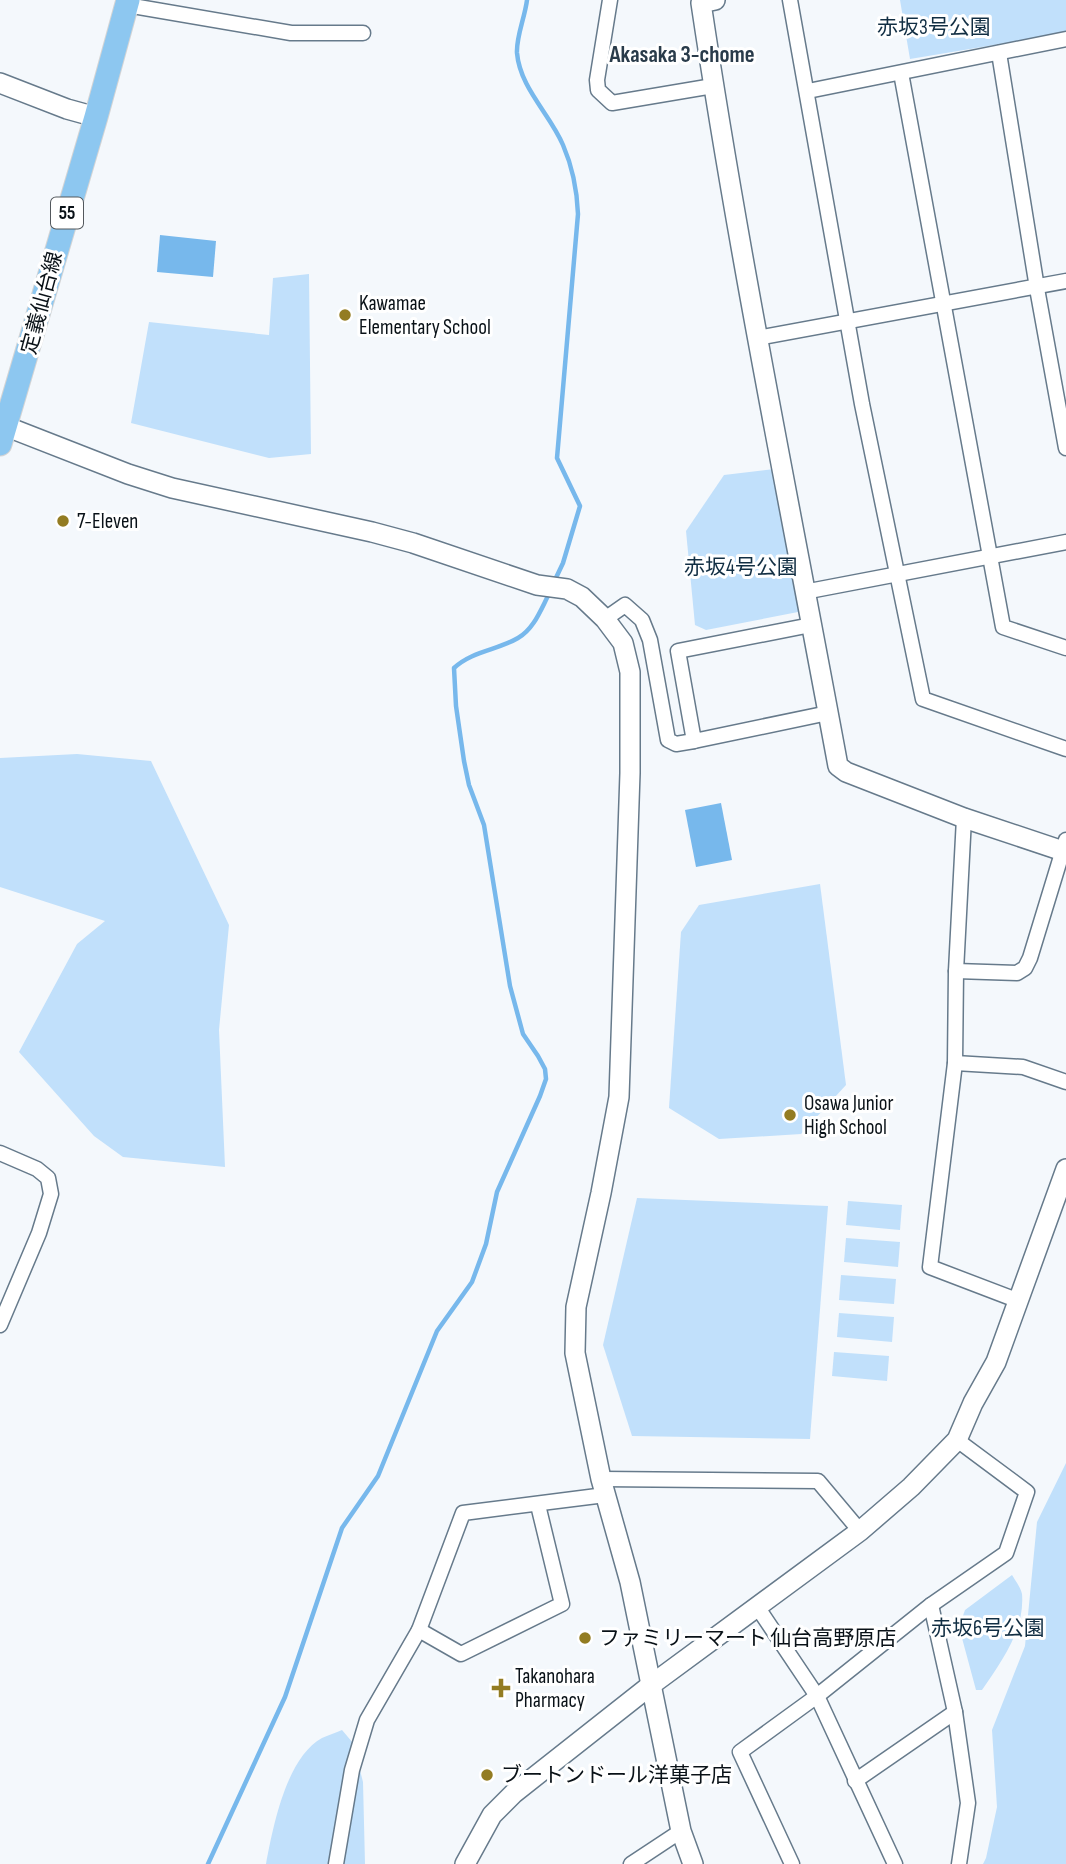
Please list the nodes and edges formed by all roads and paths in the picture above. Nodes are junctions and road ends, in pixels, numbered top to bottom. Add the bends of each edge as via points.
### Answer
1 (610, 0) edge
2 (790, 0) edge
3 (705, 1) edge
4 (127, 2) edge
5 (363, 33) dead end
6 (1066, 40) edge
7 (999, 53) junction
8 (901, 73) junction
9 (0, 83) edge
10 (713, 86) junction
11 (808, 92) junction
12 (96, 117) junction
13 (1066, 281) edge
14 (1037, 286) junction
15 (943, 304) junction
16 (846, 323) junction
17 (757, 338) junction
18 (2, 432) edge
19 (1066, 448) edge
20 (1066, 542) edge
21 (990, 558) junction
22 (897, 575) junction
23 (804, 592) junction
24 (605, 619) junction
25 (811, 625) junction
26 (1066, 648) edge
27 (828, 713) junction
28 (694, 741) junction
29 (1066, 749) edge
30 (964, 818) junction
31 (1065, 847) edge
32 (956, 971) junction
33 (955, 1063) junction
34 (1066, 1082) edge
35 (0, 1153) edge
36 (1066, 1169) edge
37 (1019, 1301) junction
38 (0, 1325) edge
39 (957, 1440) junction
40 (603, 1487) junction
41 (538, 1505) junction
42 (860, 1531) junction
43 (932, 1605) junction
44 (758, 1608) junction
45 (419, 1630) junction
46 (651, 1685) junction
47 (817, 1696) junction
48 (955, 1712) junction
49 (855, 1780) junction
50 (681, 1831) junction
51 (335, 1864) edge
52 (465, 1864) edge
53 (631, 1864) edge
54 (693, 1864) edge
55 (792, 1864) edge
56 (895, 1864) edge
57 (959, 1864) edge

1 - 10 street via 597,80 598,90 612,103
2 - 11 street
3 - 10 street
4 - 5 street via 291,33
4 - 12 main road, 定義仙台線 / 55
6 - 7 street
7 - 8 street
7 - 14 street
8 - 11 street
8 - 15 street
9 - 12 street
10 - 17 street
11 - 16 street
12 - 18 main road, 定義仙台線 / 55
13 - 14 street
14 - 15 street
14 - 19 street
15 - 16 street
15 - 21 street
16 - 17 street
16 - 22 street
17 - 23 street
18 - 24 street via 172,488 393,538 537,585 567,589
20 - 21 street
21 - 22 street
21 - 26 street via 1003,627
22 - 23 street
22 - 29 street via 923,699
23 - 25 street
24 - 28 street via 625,605 642,620 650,640 668,740 677,744
24 - 40 street via 623,643 630,672 625,951 619,1097 576,1307 575,1353
25 - 27 street
25 - 28 street via 678,651
27 - 28 street
27 - 30 street via 838,765 846,772
30 - 31 street
30 - 32 street
31 - 32 street via 1025,968 1017,973
32 - 33 street
33 - 34 street via 1023,1067
33 - 37 street via 930,1267
35 - 38 street via 37,1169 48,1178 51,1194
36 - 37 street
37 - 39 street via 996,1362
39 - 42 street
39 - 43 street via 1027,1492 1006,1553
40 - 41 street
40 - 42 street via 818,1481
40 - 46 street via 630,1582
41 - 45 street via 463,1513
41 - 45 street via 562,1604 461,1654
42 - 44 street
43 - 47 street
43 - 48 street
44 - 46 street
44 - 47 street
45 - 51 street via 367,1720 352,1770
46 - 50 street
46 - 52 street via 514,1793 492,1815
47 - 49 street
47 - 55 street via 740,1752
48 - 49 street
48 - 57 street via 968,1803
49 - 56 street
50 - 53 street
50 - 54 street

